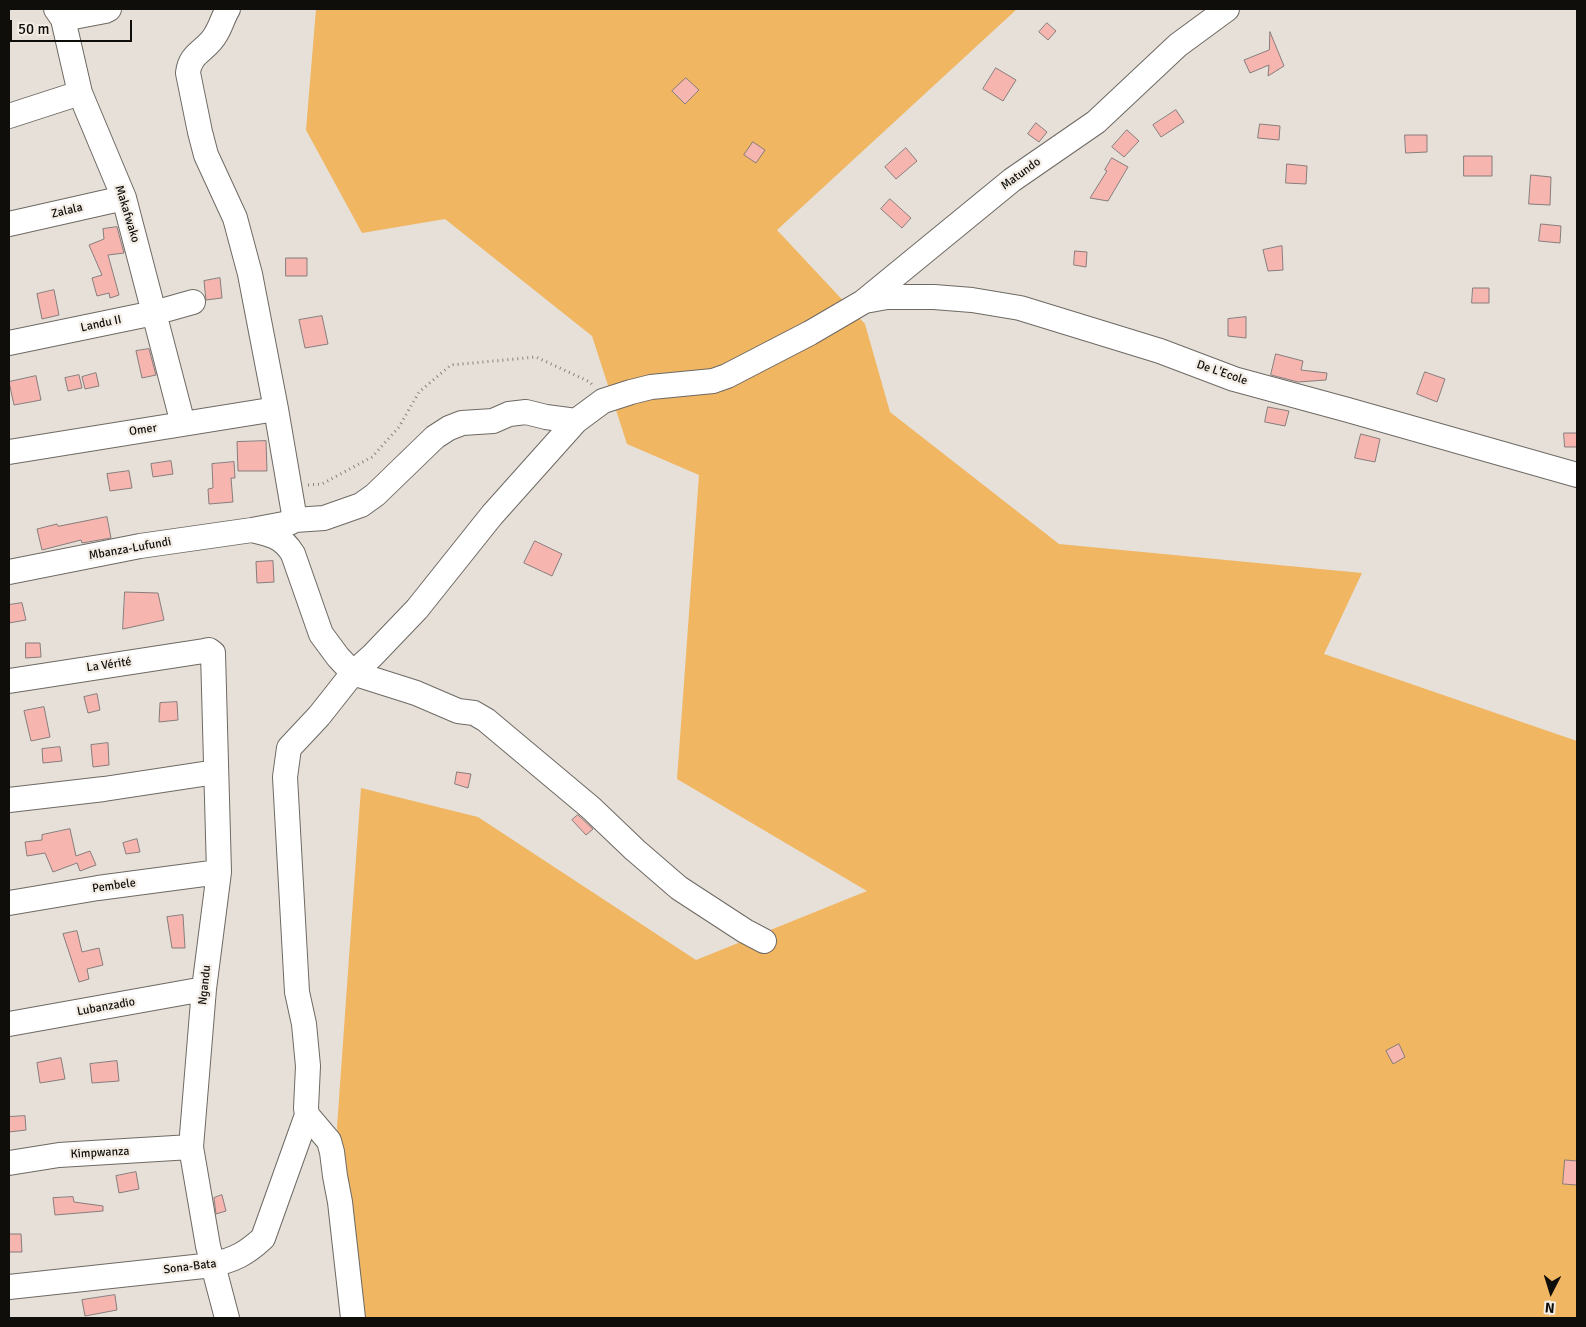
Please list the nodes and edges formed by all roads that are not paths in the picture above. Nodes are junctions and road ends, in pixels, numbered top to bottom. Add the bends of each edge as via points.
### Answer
1 (109, 9) edge
2 (228, 9) edge
3 (1227, 9) edge
4 (60, 14) edge
5 (80, 93) junction
6 (9, 116) edge
7 (124, 198) junction
8 (9, 224) edge
9 (193, 302) dead end
10 (864, 302) junction
11 (154, 313) junction
12 (9, 343) edge
13 (276, 409) junction
14 (576, 422) junction
15 (183, 424) junction
16 (9, 452) edge
17 (1577, 476) edge
18 (295, 520) junction
19 (252, 530) junction
20 (9, 572) edge
21 (209, 650) joint
22 (353, 673) junction
23 (9, 681) edge
24 (216, 772) junction
25 (9, 800) edge
26 (219, 872) junction
27 (9, 903) edge
28 (764, 941) dead end
29 (204, 989) junction
30 (9, 1024) edge
31 (307, 1115) junction
32 (191, 1147) junction
33 (9, 1163) edge
34 (213, 1265) junction
35 (9, 1287) edge
36 (224, 1316) edge
37 (353, 1318) edge

1 - 4 street
2 - 13 street via 211,42 193,57 188,72 206,155 235,218 250,274
3 - 10 street, Matundo via 1178,45 1096,122 1012,180
4 - 5 street, Makafwako
5 - 6 street
5 - 7 street, Makafwako
7 - 8 street, Zalala
7 - 11 street, Makafwako
9 - 11 street, Landu II
10 - 14 street, Matundo via 720,379 631,392 603,401
10 - 17 street, De L'Ecole via 887,297 934,297 1020,308 1160,351 1234,379
11 - 12 street, Landu II
11 - 15 street, Makafwako
13 - 15 street, Omer
13 - 18 street
14 - 18 street, Mbanza-Lufundi via 526,412 449,428 361,505 324,518
14 - 22 street, Matundo via 492,515 416,609
15 - 16 street, Omer
18 - 19 street, Mbanza-Lufundi
19 - 20 street, Mbanza-Lufundi via 140,546
19 - 22 street via 288,544 321,634
21 - 23 street, La Vérité
21 - 24 street, Ngandu via 214,656
22 - 28 street via 416,693 458,711 474,713 486,720 591,808 679,888
22 - 31 street, Sona-Bata via 289,748 286,761 297,992 308,1066
24 - 25 street
24 - 26 street, Ngandu
26 - 27 street, Pembele
26 - 29 street, Ngandu
29 - 30 street, Lubanzadio
29 - 32 street, Ngandu
31 - 34 street, Sona-Bata via 263,1238 238,1258
31 - 37 street via 328,1141 332,1152
32 - 33 street, Kimpwanza via 59,1155
32 - 34 street, Ngandu
34 - 35 street, Sona-Bata
34 - 36 street, Ngandu

